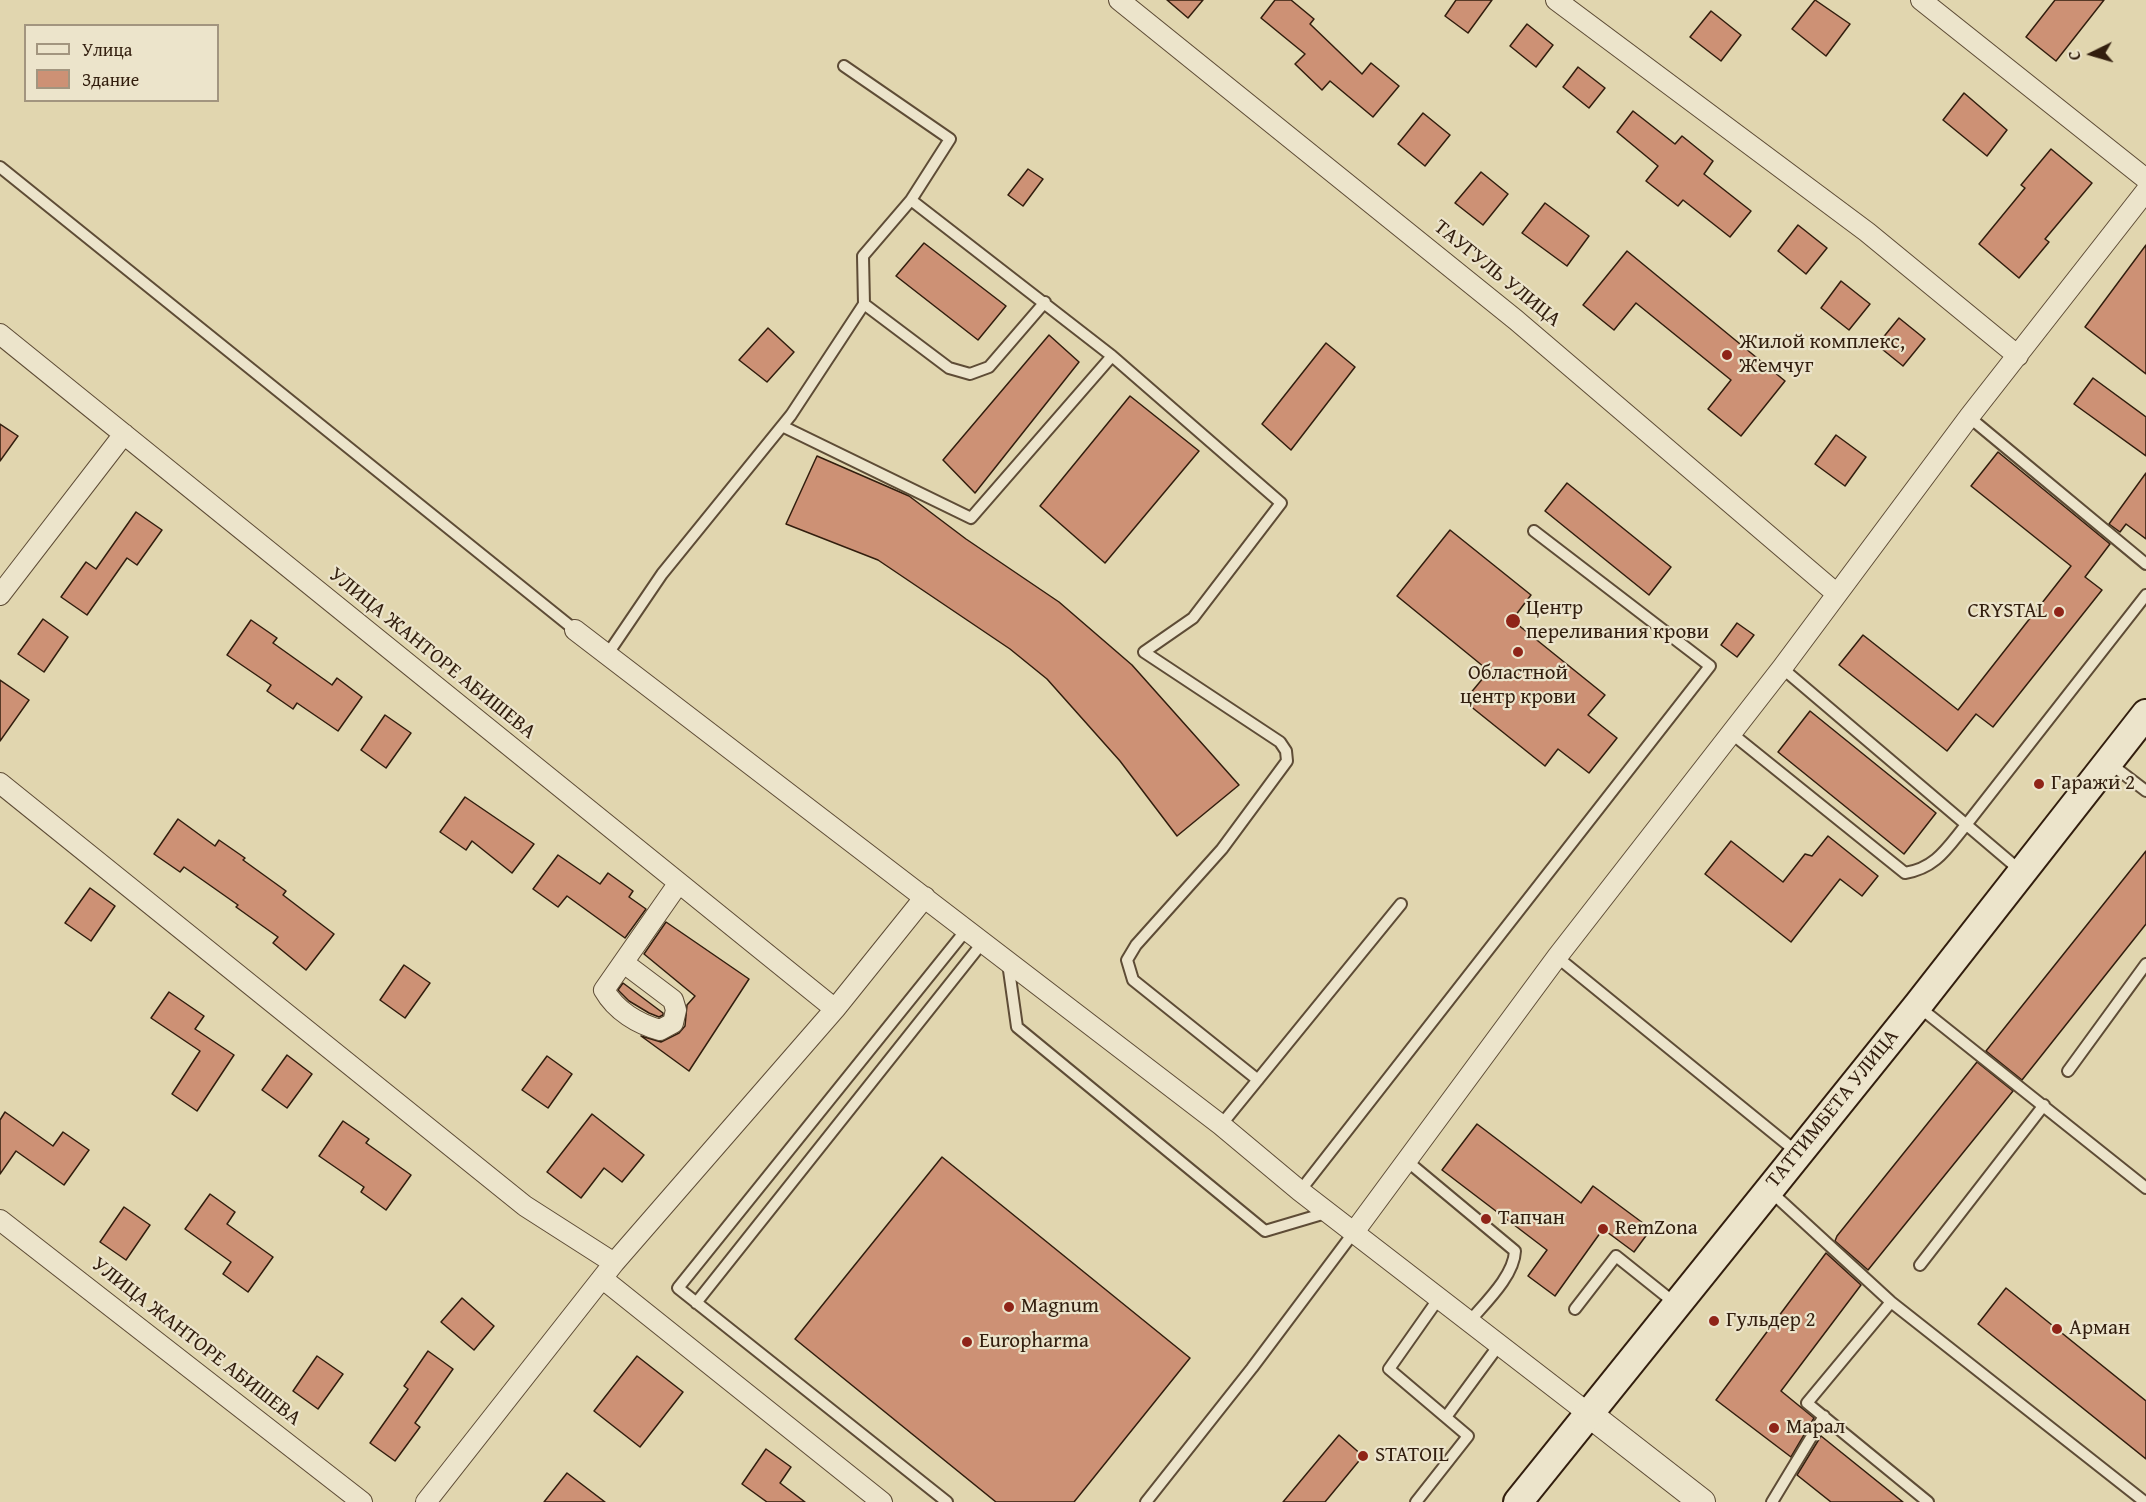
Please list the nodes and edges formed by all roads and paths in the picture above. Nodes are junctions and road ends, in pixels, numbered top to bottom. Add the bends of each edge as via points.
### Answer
1 (1119, 0) edge
2 (1556, 0) edge
3 (1920, 0) edge
4 (844, 66) dead end
5 (0, 167) edge
6 (2146, 178) edge
7 (2146, 191) edge
8 (911, 200) junction
9 (1045, 302) junction
10 (864, 304) junction
11 (0, 334) edge
12 (1112, 356) junction
13 (2019, 356) junction
14 (1969, 417) junction
15 (782, 426) junction
16 (124, 434) junction
17 (1534, 531) dead end
18 (2146, 564) edge
19 (1837, 594) junction
20 (0, 595) edge
21 (2146, 595) edge
22 (575, 630) joint
23 (607, 655) junction
24 (1782, 668) junction
25 (2146, 714) edge
26 (1731, 733) junction
27 (2108, 762) junction
28 (0, 783) edge
29 (2146, 791) edge
30 (1966, 825) junction
31 (2022, 872) junction
32 (678, 884) junction
33 (925, 897) junction
34 (1401, 904) dead end
35 (967, 929) junction
36 (983, 942) junction
37 (1557, 957) junction
38 (1008, 960) junction
39 (624, 963) dead end
40 (2146, 964) edge
41 (1918, 1005) junction
42 (835, 1009) junction
43 (2068, 1071) dead end
44 (1258, 1080) junction
45 (2044, 1104) junction
46 (1221, 1125) junction
47 (1798, 1153) junction
48 (1407, 1161) junction
49 (2146, 1188) edge
50 (1769, 1190) junction
51 (1300, 1191) junction
52 (1329, 1212) junction
53 (0, 1220) edge
54 (1354, 1232) junction
55 (1920, 1265) dead end
56 (608, 1271) junction
57 (1439, 1298) junction
58 (1891, 1302) junction
59 (696, 1303) junction
60 (1677, 1304) junction
61 (1575, 1309) dead end
62 (1469, 1322) junction
63 (1499, 1345) junction
64 (1589, 1414) junction
65 (1824, 1416) junction
66 (1446, 1417) junction
67 (1775, 1498) edge
68 (362, 1502) edge
69 (426, 1502) edge
70 (882, 1502) edge
71 (947, 1502) edge
72 (1146, 1502) edge
73 (1416, 1502) edge
74 (1518, 1502) edge
75 (1702, 1502) edge
76 (1787, 1502) edge
77 (1928, 1502) edge
78 (2145, 1502) edge

1 - 19 street, ТАУГУЛЬ УЛИЦА via 1516,320
2 - 13 street via 1867,232
3 - 6 street
4 - 8 lane via 950,139
5 - 22 lane
7 - 13 street
8 - 9 lane
8 - 10 lane via 863,256
9 - 10 lane via 989,368 970,374 949,368
9 - 12 lane
10 - 15 lane
11 - 16 street, УЛИЦА ЖАНТОРЕ АБИШЕВА
12 - 15 lane via 971,518
12 - 44 lane via 1281,503 1193,618 1144,652 1280,742 1287,761 1222,849 1127,960 1133,980
13 - 14 street
14 - 18 lane
14 - 19 street
15 - 23 lane via 662,574
16 - 20 street
16 - 32 street, УЛИЦА ЖАНТОРЕ АБИШЕВА
17 - 51 lane via 1710,666
19 - 24 street
21 - 30 lane
22 - 23 street
23 - 33 street
24 - 26 street
24 - 30 lane
25 - 27 main road, ТАТТИМБЕТА УЛИЦА
26 - 30 lane via 1905,873 1924,870 1937,860
26 - 37 street
27 - 29 lane
27 - 31 main road, ТАТТИМБЕТА УЛИЦА
28 - 56 street
30 - 31 lane
31 - 41 main road, ТАТТИМБЕТА УЛИЦА
32 - 39 street
32 - 42 street, УЛИЦА ЖАНТОРЕ АБИШЕВА
33 - 35 street
33 - 42 street
34 - 44 lane
35 - 36 street
35 - 59 lane via 678,1288
36 - 38 street
36 - 59 lane
37 - 47 lane
37 - 48 street
38 - 46 street
38 - 52 lane via 1017,1027 1265,1230
40 - 43 lane
41 - 45 lane
41 - 47 main road, ТАТТИМБЕТА УЛИЦА
42 - 56 street
44 - 46 lane
45 - 49 lane
45 - 55 lane
46 - 51 street
47 - 50 main road, ТАТТИМБЕТА УЛИЦА
48 - 54 street
48 - 62 lane via 1515,1251 1509,1270
50 - 58 lane
50 - 60 main road, ТАТТИМБЕТА УЛИЦА
51 - 52 street
52 - 54 street
53 - 68 street, УЛИЦА ЖАНТОРЕ АБИШЕВА
54 - 57 street
54 - 72 lane
56 - 69 street
56 - 70 street
57 - 62 street
57 - 66 lane via 1389,1369
58 - 65 lane via 1807,1403
58 - 78 lane
59 - 71 lane
60 - 61 lane via 1616,1256
60 - 64 main road, ТАТТИМБЕТА УЛИЦА
62 - 63 street
63 - 64 street
63 - 66 lane
64 - 74 main road, ТАТТИМБЕТА УЛИЦА
64 - 75 street
65 - 67 lane
65 - 77 lane
66 - 73 lane via 1468,1436
67 - 76 lane

